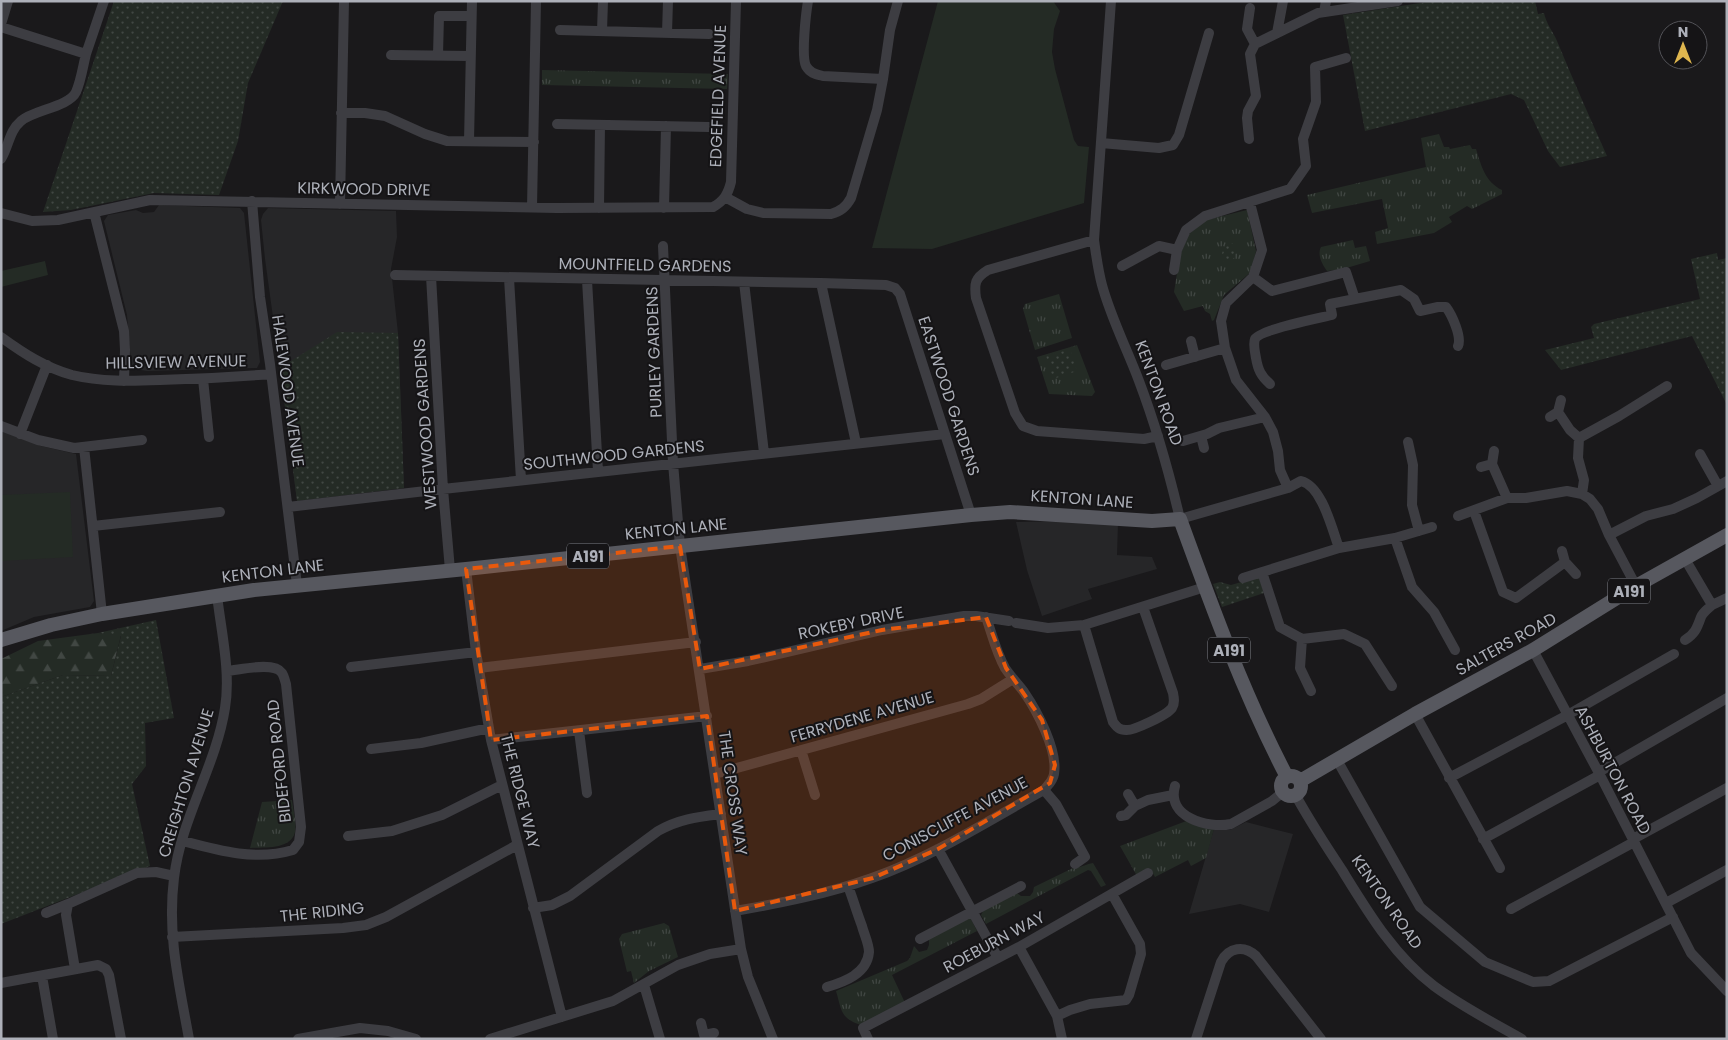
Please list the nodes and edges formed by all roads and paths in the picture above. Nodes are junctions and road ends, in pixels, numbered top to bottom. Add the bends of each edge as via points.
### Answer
1 (8, 1) edge
2 (104, 1) edge
3 (344, 1) edge
4 (472, 1) edge
5 (536, 1) edge
6 (603, 1) edge
7 (668, 1) edge
8 (736, 1) edge
9 (808, 1) edge
10 (898, 1) edge
11 (1111, 1) edge
12 (1283, 1) edge
13 (1398, 1) edge
14 (1383, 2) edge
15 (1325, 6) edge
16 (1250, 8) dead end
17 (471, 16) junction
18 (1, 26) edge
19 (560, 30) dead end
20 (602, 31) junction
21 (667, 33) junction
22 (1210, 33) dead end
23 (1276, 33) junction
24 (709, 34) dead end
25 (1255, 44) junction
26 (86, 54) junction
27 (391, 55) dead end
28 (438, 55) junction
29 (470, 56) junction
30 (1346, 58) dead end
31 (883, 79) junction
32 (341, 113) junction
33 (557, 124) dead end
34 (600, 125) junction
35 (666, 126) junction
36 (709, 127) dead end
37 (1249, 138) dead end
38 (469, 141) junction
39 (534, 142) junction
40 (1102, 143) junction
41 (1, 159) edge
42 (727, 195) junction
43 (252, 202) junction
44 (1250, 202) junction
45 (340, 204) junction
46 (532, 207) junction
47 (599, 208) junction
48 (664, 208) junction
49 (94, 212) junction
50 (1, 213) edge
51 (1094, 240) junction
52 (663, 246) dead end
53 (1177, 250) junction
54 (1122, 266) dead end
55 (1174, 270) dead end
56 (395, 275) dead end
57 (431, 276) junction
58 (1253, 277) junction
59 (509, 278) junction
60 (587, 280) junction
61 (666, 281) junction
62 (744, 282) junction
63 (821, 283) junction
64 (895, 288) joint
65 (1355, 299) junction
66 (1, 337) edge
67 (1191, 341) dead end
68 (1458, 346) dead end
69 (1225, 348) junction
70 (1195, 357) junction
71 (47, 365) junction
72 (1166, 365) dead end
73 (271, 374) junction
74 (203, 379) junction
75 (124, 381) junction
76 (1270, 384) dead end
77 (1667, 386) dead end
78 (1561, 400) dead end
79 (1265, 417) junction
80 (1, 426) edge
81 (20, 434) junction
82 (945, 434) junction
83 (1158, 436) junction
84 (1201, 436) junction
85 (210, 437) dead end
86 (1579, 438) junction
87 (142, 440) dead end
88 (1183, 441) dead end
89 (1408, 442) dead end
90 (856, 443) junction
91 (84, 447) junction
92 (1204, 448) dead end
93 (1494, 451) dead end
94 (764, 453) junction
95 (1700, 454) dead end
96 (673, 463) junction
97 (1492, 464) junction
98 (1481, 467) dead end
99 (598, 471) junction
100 (521, 480) junction
101 (1723, 484) edge
102 (1288, 488) junction
103 (443, 489) junction
104 (1582, 494) junction
105 (1506, 498) junction
106 (288, 508) junction
107 (1474, 511) junction
108 (220, 512) dead end
109 (971, 515) junction
110 (1458, 516) dead end
111 (1180, 519) junction
112 (93, 526) junction
113 (1432, 527) dead end
114 (1419, 531) junction
115 (1609, 535) junction
116 (1727, 535) edge
117 (1395, 538) junction
118 (680, 546) junction
119 (1338, 548) junction
120 (1562, 551) dead end
121 (1685, 559) junction
122 (1565, 562) junction
123 (466, 569) junction
124 (450, 570) junction
125 (1262, 572) junction
126 (1576, 574) dead end
127 (1243, 578) dead end
128 (297, 585) junction
129 (1636, 586) junction
130 (1205, 587) junction
131 (217, 595) junction
132 (1727, 598) edge
133 (1712, 605) junction
134 (1143, 607) junction
135 (102, 614) junction
136 (986, 617) junction
137 (1084, 626) junction
138 (1302, 639) junction
139 (1, 640) edge
140 (1685, 640) dead end
141 (696, 642) junction
142 (1455, 650) dead end
143 (1533, 650) junction
144 (476, 652) junction
145 (1674, 654) dead end
146 (350, 667) dead end
147 (479, 668) junction
148 (700, 669) junction
149 (227, 671) junction
150 (1013, 679) junction
151 (1392, 686) dead end
152 (1311, 691) dead end
153 (1727, 698) edge
154 (1415, 714) junction
155 (1568, 715) junction
156 (707, 716) junction
157 (489, 728) junction
158 (579, 731) junction
159 (491, 740) junction
160 (371, 749) dead end
161 (801, 750) junction
162 (1336, 760) junction
163 (715, 774) junction
164 (1599, 774) junction
165 (1449, 778) junction
166 (1293, 779) junction
167 (502, 786) junction
168 (1727, 788) edge
169 (1044, 790) junction
170 (587, 793) dead end
171 (1128, 794) dead end
172 (1289, 794) junction
173 (815, 795) dead end
174 (1135, 806) junction
175 (721, 814) junction
176 (1121, 816) dead end
177 (348, 836) dead end
178 (1483, 839) junction
179 (1634, 840) junction
180 (183, 841) junction
181 (517, 845) junction
182 (938, 849) junction
183 (1075, 864) dead end
184 (1500, 868) dead end
185 (1727, 870) edge
186 (1148, 873) dead end
187 (174, 876) junction
188 (848, 886) junction
189 (1021, 886) dead end
190 (1112, 894) junction
191 (1666, 903) junction
192 (68, 904) junction
193 (533, 908) junction
194 (1511, 909) dead end
195 (735, 911) junction
196 (972, 911) junction
197 (46, 913) dead end
198 (1673, 918) junction
199 (172, 937) junction
200 (920, 939) dead end
201 (1019, 947) junction
202 (741, 949) junction
203 (998, 958) junction
204 (75, 969) junction
205 (42, 976) junction
206 (1, 982) edge
207 (644, 985) junction
208 (827, 987) dead end
209 (1727, 991) edge
210 (1057, 1016) junction
211 (562, 1017) junction
212 (701, 1023) dead end
213 (714, 1033) dead end
214 (322, 1037) edge
215 (402, 1037) edge
216 (702, 1037) edge
217 (52, 1039) edge
218 (121, 1039) edge
219 (189, 1039) edge
220 (298, 1039) edge
221 (416, 1039) edge
222 (490, 1039) edge
223 (660, 1039) edge
224 (773, 1039) edge
225 (868, 1039) edge
226 (1062, 1039) edge
227 (1196, 1039) edge
228 (1321, 1039) edge
229 (1522, 1039) edge

1 - 18 street
2 - 26 street
3 - 32 street
4 - 17 street
5 - 39 street
6 - 20 street
7 - 21 street
8 - 42 street, EDGEFIELD AVENUE via 732,166
9 - 31 street via 804,61 810,71 822,76
10 - 31 street
11 - 40 street, KENTON ROAD
12 - 23 street
13 - 14 street
14 - 15 street
15 - 23 street
16 - 25 street via 1247,29
17 - 28 street via 439,16
17 - 29 street
18 - 26 street
19 - 20 street
20 - 21 street
21 - 24 street
22 - 40 street via 1173,145 1159,148
23 - 25 street
25 - 37 street via 1250,54 1256,96 1248,111
26 - 41 street via 75,93 23,119 10,134
27 - 28 street
28 - 29 street
29 - 38 street
30 - 44 street via 1315,67 1316,102 1303,139 1306,166 1290,189
31 - 42 street via 851,198 840,211 830,214 763,213 747,209
32 - 38 street via 385,116 437,138
32 - 45 street
33 - 34 street
34 - 35 street
34 - 47 street
35 - 36 street
35 - 48 street
38 - 39 street
39 - 46 street
40 - 51 street, KENTON ROAD
42 - 48 street, KIRKWOOD DRIVE via 713,207
43 - 45 street, KIRKWOOD DRIVE
43 - 49 street, KIRKWOOD DRIVE via 150,200
43 - 73 street, HALEWOOD AVENUE
44 - 53 street via 1205,216 1186,230
44 - 58 street via 1262,250
45 - 46 street, KIRKWOOD DRIVE
46 - 47 street, KIRKWOOD DRIVE
47 - 48 street, KIRKWOOD DRIVE
49 - 50 street, KIRKWOOD DRIVE via 40,221
49 - 75 street via 124,332
51 - 83 street, KENTON ROAD via 1102,286
51 - 83 street via 988,270 974,285 976,298 1015,413 1023,426 1037,431 1144,439
52 - 61 street, PURLEY GARDENS
53 - 54 street via 1159,246
53 - 55 street
56 - 57 street, MOUNTFIELD GARDENS
57 - 59 street, MOUNTFIELD GARDENS
57 - 103 street, WESTWOOD GARDENS
58 - 65 street via 1272,291 1346,272
58 - 69 street via 1226,303 1221,321
59 - 60 street, MOUNTFIELD GARDENS
59 - 100 street
60 - 61 street, MOUNTFIELD GARDENS
60 - 99 street
61 - 62 street, MOUNTFIELD GARDENS
61 - 96 street, PURLEY GARDENS
62 - 63 street, MOUNTFIELD GARDENS
62 - 94 street
63 - 64 street, MOUNTFIELD GARDENS
63 - 90 street
64 - 82 street, EASTWOOD GARDENS via 900,294
65 - 68 street via 1401,290 1414,299 1420,311 1446,307 1460,338
65 - 76 street via 1330,304 1332,315 1268,331 1257,337 1258,370
66 - 71 street, HILLSVIEW AVENUE
67 - 70 street
69 - 70 street
69 - 79 street via 1236,380
70 - 72 street
71 - 75 street, HILLSVIEW AVENUE via 72,375
71 - 81 street
73 - 74 street, HILLSVIEW AVENUE
73 - 106 street, HALEWOOD AVENUE
74 - 75 street, HILLSVIEW AVENUE
74 - 85 street
77 - 86 street
78 - 86 street via 1554,414
79 - 84 street via 1219,428
79 - 102 street via 1273,432 1280,470
80 - 81 street
81 - 91 street via 59,445
82 - 90 street, SOUTHWOOD GARDENS
82 - 109 street, EASTWOOD GARDENS
83 - 111 street, KENTON ROAD
84 - 88 street
84 - 92 street
86 - 104 street via 1578,458 1584,480
87 - 91 street
89 - 114 street via 1413,465 1412,505
90 - 94 street, SOUTHWOOD GARDENS
91 - 112 street
93 - 97 street
94 - 96 street, SOUTHWOOD GARDENS
95 - 101 street
96 - 99 street, SOUTHWOOD GARDENS
96 - 118 street, PURLEY GARDENS
97 - 98 street
97 - 105 street
99 - 100 street, SOUTHWOOD GARDENS
100 - 103 street, SOUTHWOOD GARDENS
101 - 115 street via 1674,509 1646,516
102 - 111 street
102 - 119 street via 1301,481 1312,486 1327,513
103 - 106 street, SOUTHWOOD GARDENS
103 - 124 street, WESTWOOD GARDENS
104 - 105 street via 1567,491
104 - 115 street via 1598,509
105 - 107 street
106 - 128 street, HALEWOOD AVENUE
107 - 110 street
107 - 122 street via 1503,592 1516,598
108 - 112 street
109 - 111 main road, KENTON LANE / A191 via 1018,512 1152,521
109 - 118 main road, KENTON LANE / A191
111 - 130 main road, KENTON ROAD / A191
112 - 135 street
113 - 114 street
114 - 117 street
115 - 129 street
116 - 121 main road, SALTERS ROAD / A191
117 - 119 street
117 - 142 street via 1412,587 1434,612
118 - 123 main road, KENTON LANE / A191
118 - 141 street, THE CROSS WAY
119 - 125 street
120 - 122 street
121 - 129 main road, SALTERS ROAD / A191
121 - 133 street
122 - 126 street
123 - 124 main road, KENTON LANE / A191
123 - 144 street, THE RIDGE WAY
124 - 128 main road, KENTON LANE / A191
125 - 127 street
125 - 138 street via 1280,626
128 - 131 main road, KENTON LANE / A191
129 - 143 main road, SALTERS ROAD / A191
130 - 134 street, ROKEBY DRIVE
130 - 166 main road, KENTON ROAD / A191 via 1261,724
131 - 135 main road, KENTON LANE / A191
131 - 149 street, CREIGHTON AVENUE
132 - 133 street
133 - 140 street via 1702,615 1693,635
134 - 137 street, ROKEBY DRIVE
134 - 137 street via 1174,701 1166,713 1134,729 1118,728 1113,722
135 - 139 main road, KENTON LANE / A191
136 - 137 street, ROKEBY DRIVE via 1048,628
136 - 148 street, ROKEBY DRIVE via 964,616 882,630
136 - 150 street via 996,649
138 - 151 street via 1344,634 1365,644
138 - 152 street via 1300,668
141 - 147 street
141 - 148 street, THE CROSS WAY
143 - 154 main road, SALTERS ROAD / A191
143 - 155 street, ASHBURTON ROAD
144 - 146 street
144 - 147 street, THE RIDGE WAY
145 - 155 street
147 - 157 street, THE RIDGE WAY
148 - 156 street, THE CROSS WAY
149 - 180 street, CREIGHTON AVENUE via 228,689 222,726
149 - 180 street, BIDEFORD ROAD via 264,666 283,673 301,827 299,842 293,850 251,856
150 - 161 street, FERRYDENE AVENUE via 968,704
150 - 169 street via 1039,715 1053,754 1054,776
153 - 164 street
154 - 162 main road, SALTERS ROAD / A191
154 - 165 street
155 - 164 street, ASHBURTON ROAD
155 - 165 street
156 - 158 street
156 - 163 street, THE CROSS WAY
157 - 159 street, THE RIDGE WAY
157 - 160 street via 421,743
158 - 159 street
158 - 170 street
159 - 167 street, THE RIDGE WAY
161 - 163 street, FERRYDENE AVENUE
161 - 173 street
162 - 166 main road, SALTERS ROAD / A191
162 - 198 street via 1420,907 1485,962 1533,982 1549,981
163 - 175 street, THE CROSS WAY
164 - 178 street
164 - 179 street, ASHBURTON ROAD
165 - 178 street
166 - 172 main road via 1302,786 1300,792
167 - 177 street via 442,815 392,831
167 - 181 street, THE RIDGE WAY
168 - 179 street
169 - 182 street, CONISCLIFFE AVENUE
169 - 183 street via 1056,804 1085,857
171 - 174 street
172 - 174 street via 1224,825 1188,817 1178,809 1174,791
172 - 229 street, KENTON ROAD via 1381,930 1407,962 1434,986
174 - 176 street
175 - 193 street via 672,824 570,896
175 - 195 street, THE CROSS WAY
178 - 184 street
179 - 191 street, ASHBURTON ROAD
179 - 194 street
180 - 187 street, CREIGHTON AVENUE
181 - 193 street, THE RIDGE WAY
181 - 199 street, THE RIDING via 366,925
182 - 188 street, CONISCLIFFE AVENUE
182 - 196 street
185 - 191 street
186 - 190 street, ROEBURN WAY
187 - 192 street via 156,872 137,873
187 - 199 street, CREIGHTON AVENUE
188 - 195 street, CONISCLIFFE AVENUE
188 - 208 street via 869,952 855,976
189 - 196 street
190 - 201 street, ROEBURN WAY
190 - 210 street via 1140,944 1141,954 1129,995 1126,1000 1090,1004
191 - 198 street, ASHBURTON ROAD
192 - 197 street
192 - 204 street via 66,915
193 - 211 street, THE RIDGE WAY
195 - 202 street, THE CROSS WAY
196 - 200 street
196 - 203 street
198 - 209 street, ASHBURTON ROAD via 1691,953
199 - 219 street, CREIGHTON AVENUE
201 - 203 street, ROEBURN WAY
201 - 210 street
202 - 207 street via 710,954 678,965
202 - 224 street, THE CROSS WAY via 748,977
203 - 225 street, ROEBURN WAY via 863,1028
204 - 205 street
204 - 218 street via 98,965 106,969
205 - 206 street
205 - 217 street
207 - 211 street via 613,1001
207 - 223 street
210 - 226 street
211 - 222 street
212 - 216 street
213 - 216 street
214 - 215 street via 368,1028
214 - 220 street
215 - 221 street
227 - 228 street via 1221,962 1229,952 1242,949 1256,956

